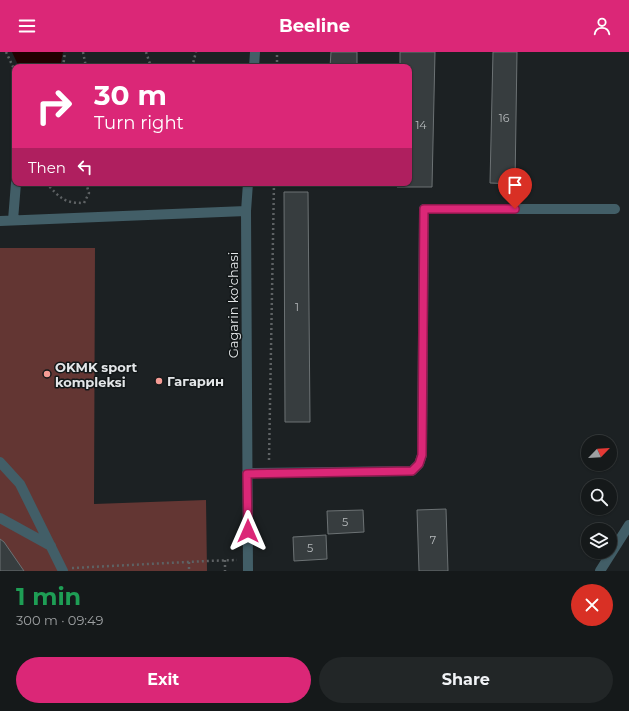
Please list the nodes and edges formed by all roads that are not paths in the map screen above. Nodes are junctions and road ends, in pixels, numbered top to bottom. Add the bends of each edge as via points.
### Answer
1 (255, 52) edge
2 (254, 64) edge
3 (16, 186) edge
4 (248, 186) edge
5 (615, 209) dead end
6 (246, 211) junction
7 (13, 220) junction
8 (0, 221) edge
9 (0, 462) edge
10 (247, 474) junction
11 (0, 518) edge
12 (629, 525) edge
13 (51, 546) junction
14 (63, 570) edge
15 (248, 571) edge
16 (600, 571) edge

1 - 2 street
3 - 7 street
4 - 6 street, Gagarin ko'chasi
5 - 10 street via 424,209 422,455 419,464 412,471
6 - 7 street
6 - 10 street, Gagarin ko'chasi
7 - 8 street
9 - 13 street via 20,484
10 - 15 street, Gagarin ko'chasi
11 - 13 street
12 - 16 street
13 - 14 street

